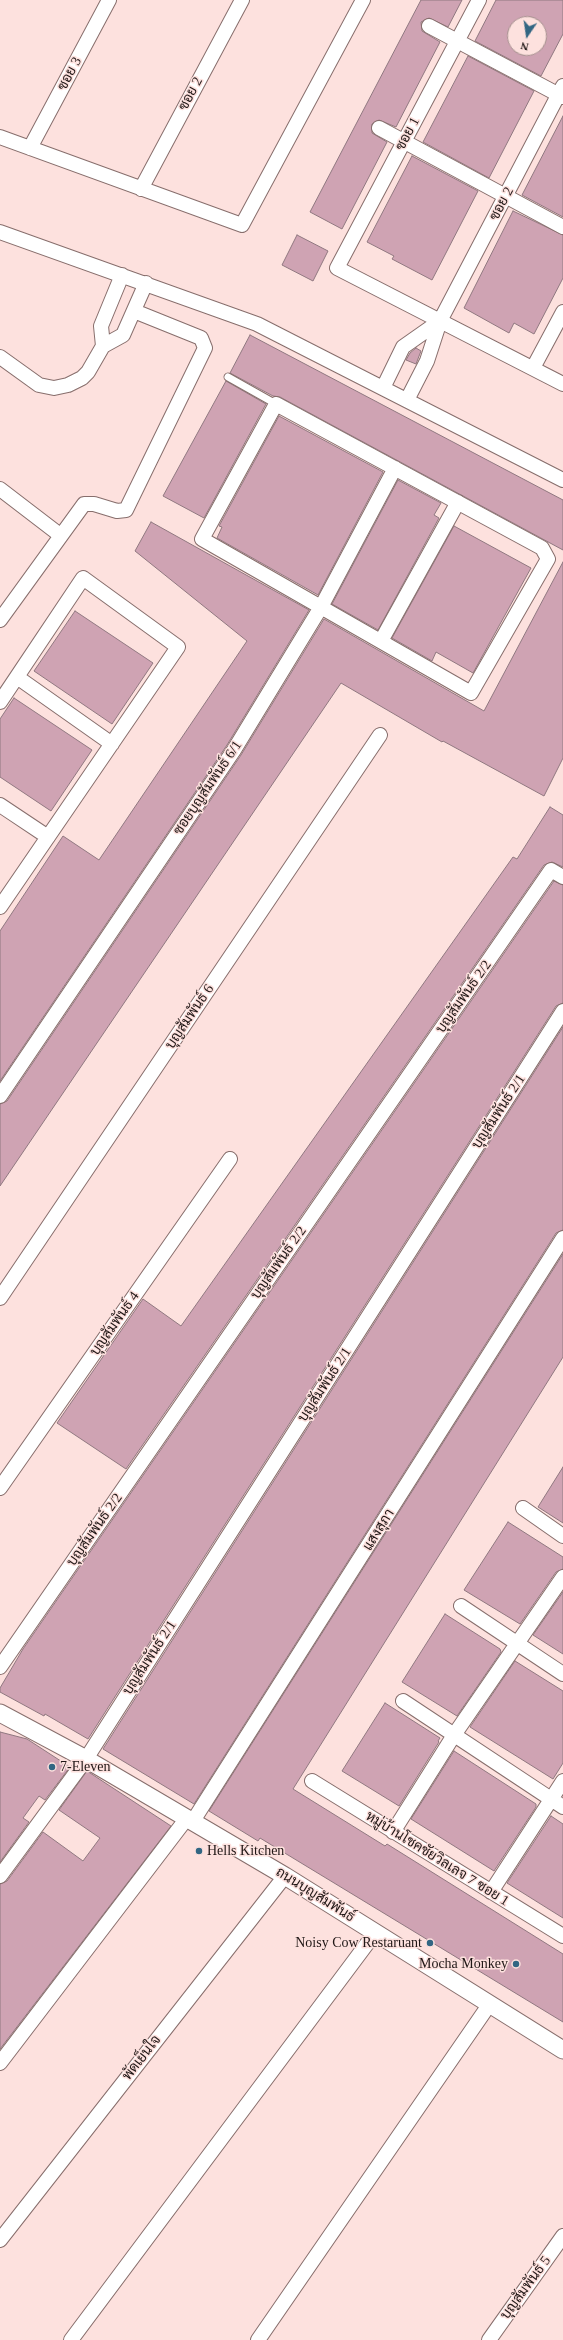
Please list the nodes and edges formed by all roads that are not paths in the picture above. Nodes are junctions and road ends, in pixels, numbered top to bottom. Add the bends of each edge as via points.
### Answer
1 (109, 0) edge
2 (242, 0) edge
3 (363, 0) edge
4 (480, 0) edge
5 (428, 26) dead end
6 (458, 41) junction
7 (562, 93) edge
8 (378, 128) dead end
9 (0, 137) edge
10 (404, 142) junction
11 (30, 148) junction
12 (141, 188) junction
13 (506, 196) junction
14 (563, 227) edge
15 (0, 232) edge
16 (122, 275) junction
17 (146, 283) junction
18 (134, 311) junction
19 (563, 312) edge
20 (440, 321) junction
21 (103, 346) junction
22 (0, 357) edge
23 (533, 368) junction
24 (228, 377) dead end
25 (563, 384) edge
26 (383, 388) junction
27 (407, 400) junction
28 (276, 404) junction
29 (395, 468) junction
30 (563, 480) edge
31 (0, 489) edge
32 (458, 502) junction
33 (60, 535) junction
34 (321, 607) junction
35 (2, 614) edge
36 (380, 641) junction
37 (17, 677) junction
38 (0, 702) edge
39 (380, 735) dead end
40 (112, 744) junction
41 (0, 805) edge
42 (48, 837) junction
43 (563, 877) edge
44 (0, 907) edge
45 (563, 1011) edge
46 (0, 1096) edge
47 (230, 1159) dead end
48 (563, 1238) edge
49 (0, 1298) edge
50 (0, 1488) edge
51 (522, 1508) dead end
52 (563, 1536) edge
53 (563, 1578) edge
54 (461, 1606) dead end
55 (517, 1643) junction
56 (0, 1667) edge
57 (563, 1674) edge
58 (403, 1701) dead end
59 (0, 1713) edge
60 (454, 1735) junction
61 (86, 1759) junction
62 (312, 1781) dead end
63 (563, 1782) edge
64 (551, 1799) junction
65 (563, 1807) edge
66 (190, 1820) junction
67 (394, 1832) junction
68 (0, 1876) edge
69 (285, 1876) junction
70 (491, 1892) junction
71 (375, 1933) junction
72 (563, 1936) edge
73 (489, 2005) junction
74 (563, 2050) edge
75 (0, 2063) edge
76 (563, 2236) edge
77 (0, 2240) edge
78 (70, 2340) edge
79 (258, 2340) edge
80 (489, 2340) edge

1 - 11 street, ซอย 3
2 - 12 street, ซอย 2
3 - 12 street via 242,225
4 - 6 street, ซอย 1
5 - 6 street
6 - 7 street
6 - 10 street, ซอย 1
7 - 13 street, ซอย 2
8 - 10 street
9 - 11 street
10 - 13 street
10 - 20 street, ซอย 1 via 337,268
11 - 12 street
13 - 14 street
13 - 20 street, ซอย 2
15 - 16 street
16 - 17 street
16 - 21 street via 101,326
17 - 18 street
17 - 26 street via 257,324
18 - 21 street via 122,335
18 - 33 street via 201,338 205,348 126,510 118,512 94,504 84,504
19 - 23 street
20 - 23 street
20 - 26 street via 403,347
20 - 27 street, ซอย 2 via 427,361
21 - 22 street via 82,378 54,388 39,385
23 - 25 street
24 - 28 lane
26 - 27 street
27 - 30 street
28 - 29 street
28 - 34 street via 202,539
29 - 32 street
29 - 34 street, ซอยบุญสัมพันธ์ 6/1
31 - 33 street
32 - 36 street
32 - 36 street via 542,548 548,559 470,693
33 - 35 street
34 - 36 street
34 - 46 street, ซอยบุญสัมพันธ์ 6/1 via 234,750
37 - 38 street
37 - 40 street
37 - 40 street via 83,578 178,647
39 - 49 street, บุญสัมพันธ์ 6
40 - 42 street
41 - 42 street
42 - 44 street
43 - 56 street, บุญสัมพันธ์ 2/2 via 551,870
45 - 61 street, บุญสัมพันธ์ 2/1
47 - 50 street, บุญสัมพันธ์ 4
48 - 66 street, แสงสุภา
51 - 52 street
53 - 55 street
54 - 55 street
55 - 57 street
55 - 60 street
58 - 60 street
59 - 61 street, ถนนบุญสัมพันธ์
60 - 64 street
60 - 67 street
61 - 66 street, ถนนบุญสัมพันธ์
61 - 68 street, บุญสัมพันธ์ 2/1
62 - 67 street, หมู่บ้านโชคชัยวิลเลจ 7 ซอย 1
63 - 64 street
64 - 65 street
64 - 70 street
66 - 69 street, ถนนบุญสัมพันธ์
66 - 75 street, แสงสุภา
67 - 70 street, หมู่บ้านโชคชัยวิลเลจ 7 ซอย 1
69 - 71 street, ถนนบุญสัมพันธ์
69 - 77 street, พัดเย็นใจ
70 - 72 street, หมู่บ้านโชคชัยวิลเลจ 7 ซอย 1
71 - 73 street, ถนนบุญสัมพันธ์
71 - 78 street
73 - 74 street, ถนนบุญสัมพันธ์
73 - 79 street
76 - 80 street, บุญสัมพันธ์ 5

